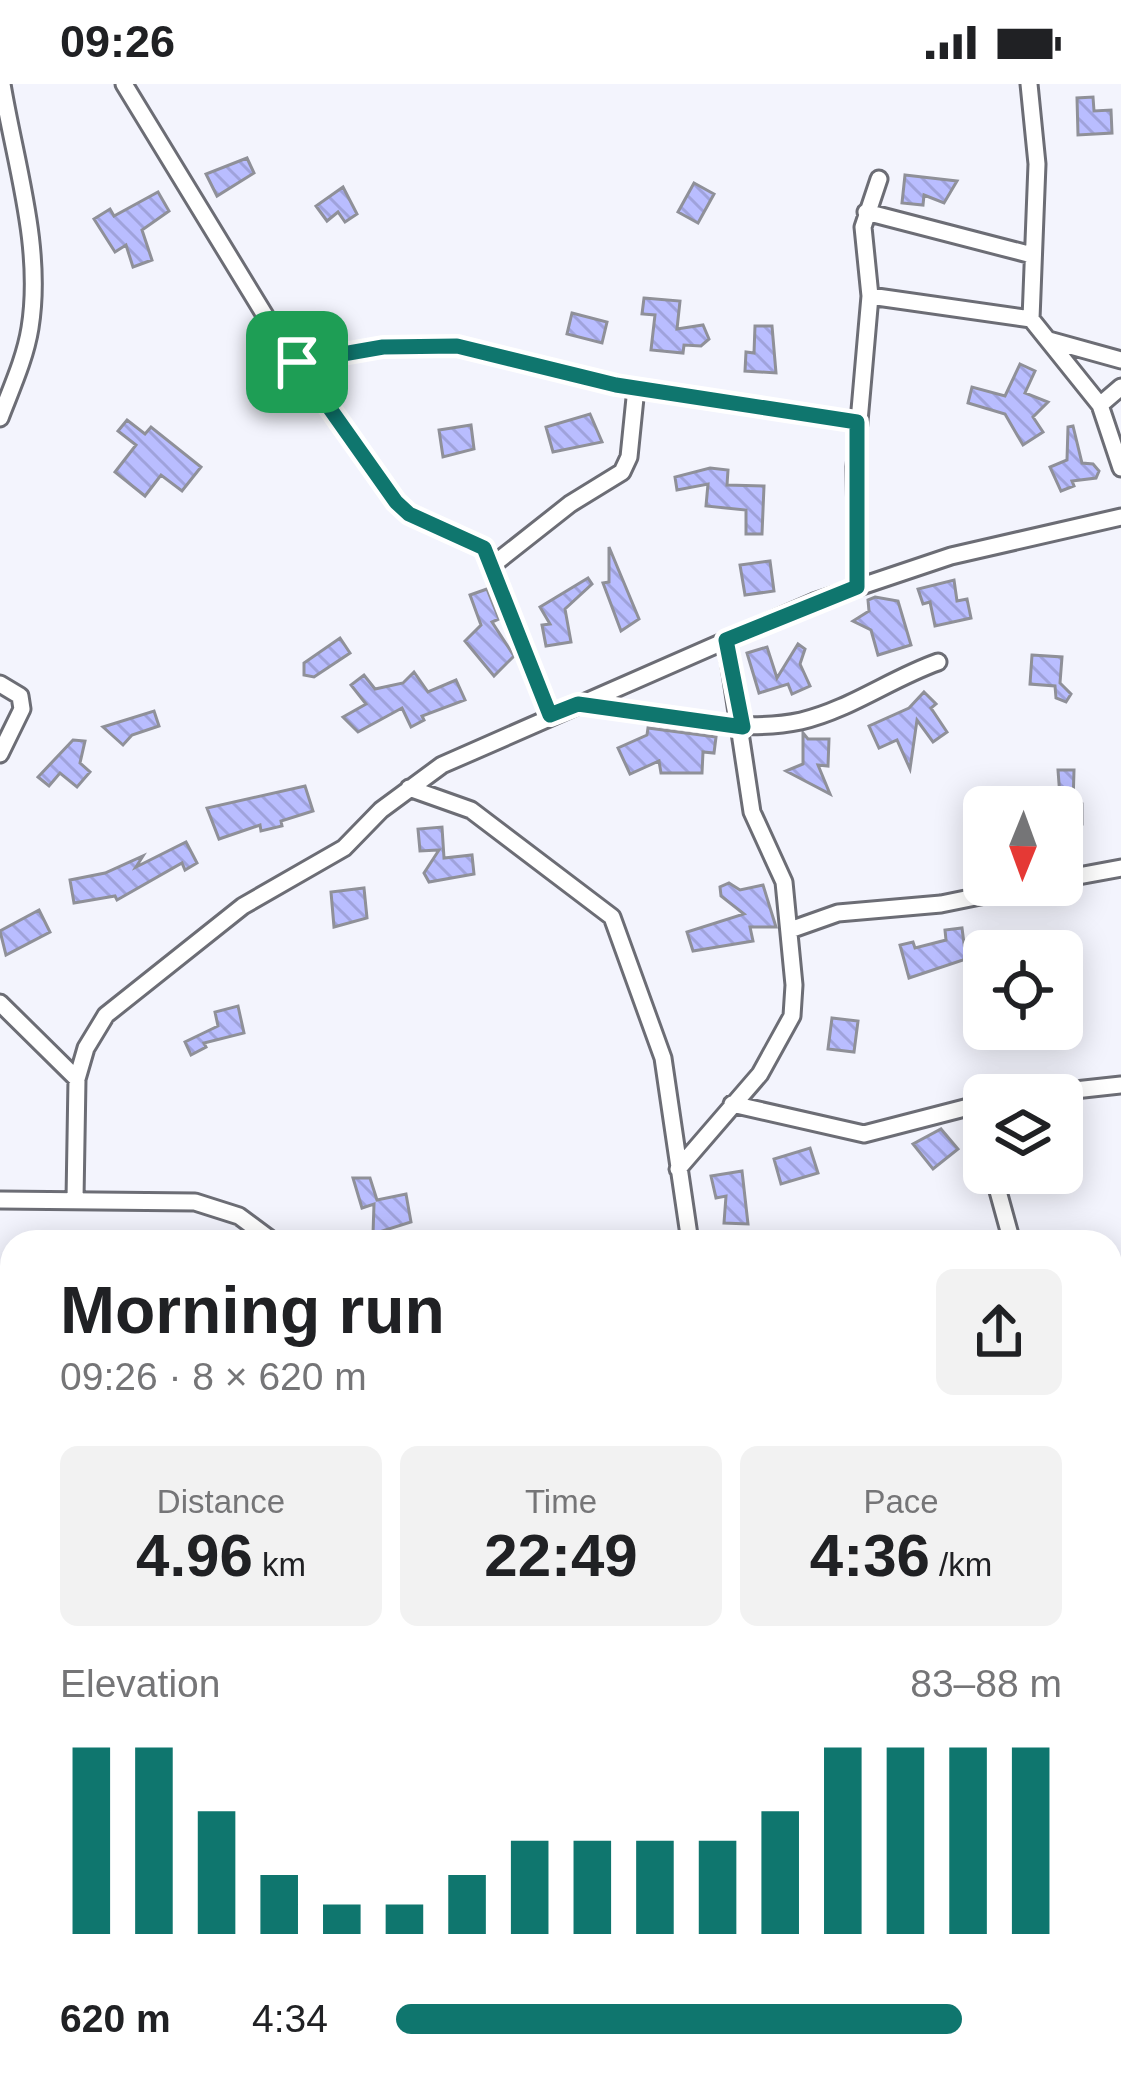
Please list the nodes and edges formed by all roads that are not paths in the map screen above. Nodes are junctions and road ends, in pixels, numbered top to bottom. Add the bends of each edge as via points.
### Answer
1 (2, 84) edge
2 (124, 84) edge
3 (1029, 84) edge
4 (4, 116) edge
5 (879, 179) dead end
6 (866, 212) junction
7 (1032, 255) junction
8 (870, 296) junction
9 (1031, 319) junction
10 (1047, 340) junction
11 (1121, 360) edge
12 (297, 362) junction
13 (1121, 387) edge
14 (636, 388) junction
15 (1100, 405) junction
16 (0, 418) edge
17 (857, 422) junction
18 (1121, 468) edge
19 (1121, 517) edge
20 (494, 564) junction
21 (857, 587) junction
22 (726, 640) junction
23 (938, 662) dead end
24 (0, 684) edge
25 (578, 704) junction
26 (550, 715) junction
27 (743, 727) junction
28 (0, 754) edge
29 (409, 788) junction
30 (1121, 868) edge
31 (1083, 875) edge
32 (963, 900) edge
33 (790, 930) junction
34 (0, 1003) edge
35 (77, 1079) junction
36 (1121, 1085) edge
37 (1083, 1089) edge
38 (732, 1104) junction
39 (963, 1109) edge
40 (678, 1169) junction
41 (999, 1194) edge
42 (75, 1199) junction
43 (0, 1200) edge
44 (254, 1230) edge
45 (688, 1230) edge
46 (1009, 1230) edge

1 - 4 street
2 - 12 street
3 - 7 street via 1037,164
4 - 16 street via 32,284 30,327
5 - 6 street
6 - 7 street
6 - 8 street
7 - 9 street
8 - 9 street
8 - 17 street
9 - 10 street
10 - 11 street
10 - 15 street
12 - 14 street via 383,347 457,346
12 - 20 street via 396,502 472,538
13 - 15 street
14 - 17 street
14 - 20 street via 622,472
15 - 18 street
17 - 21 street
19 - 21 street
20 - 26 street
21 - 22 street
22 - 25 street
22 - 27 street
23 - 27 street via 804,720
24 - 28 street via 20,696 22,709
25 - 26 street
25 - 27 street
26 - 29 street
27 - 33 street via 752,812 779,866
29 - 35 street via 344,848 243,905 106,1015
29 - 40 street via 471,810 612,917 663,1058
30 - 31 street
32 - 33 street via 838,913
33 - 38 street via 792,1016 760,1074
34 - 35 street
35 - 42 street
36 - 37 street
38 - 39 street via 864,1134
38 - 40 street
40 - 45 street
41 - 46 street
42 - 43 street
42 - 44 street via 212,1205

